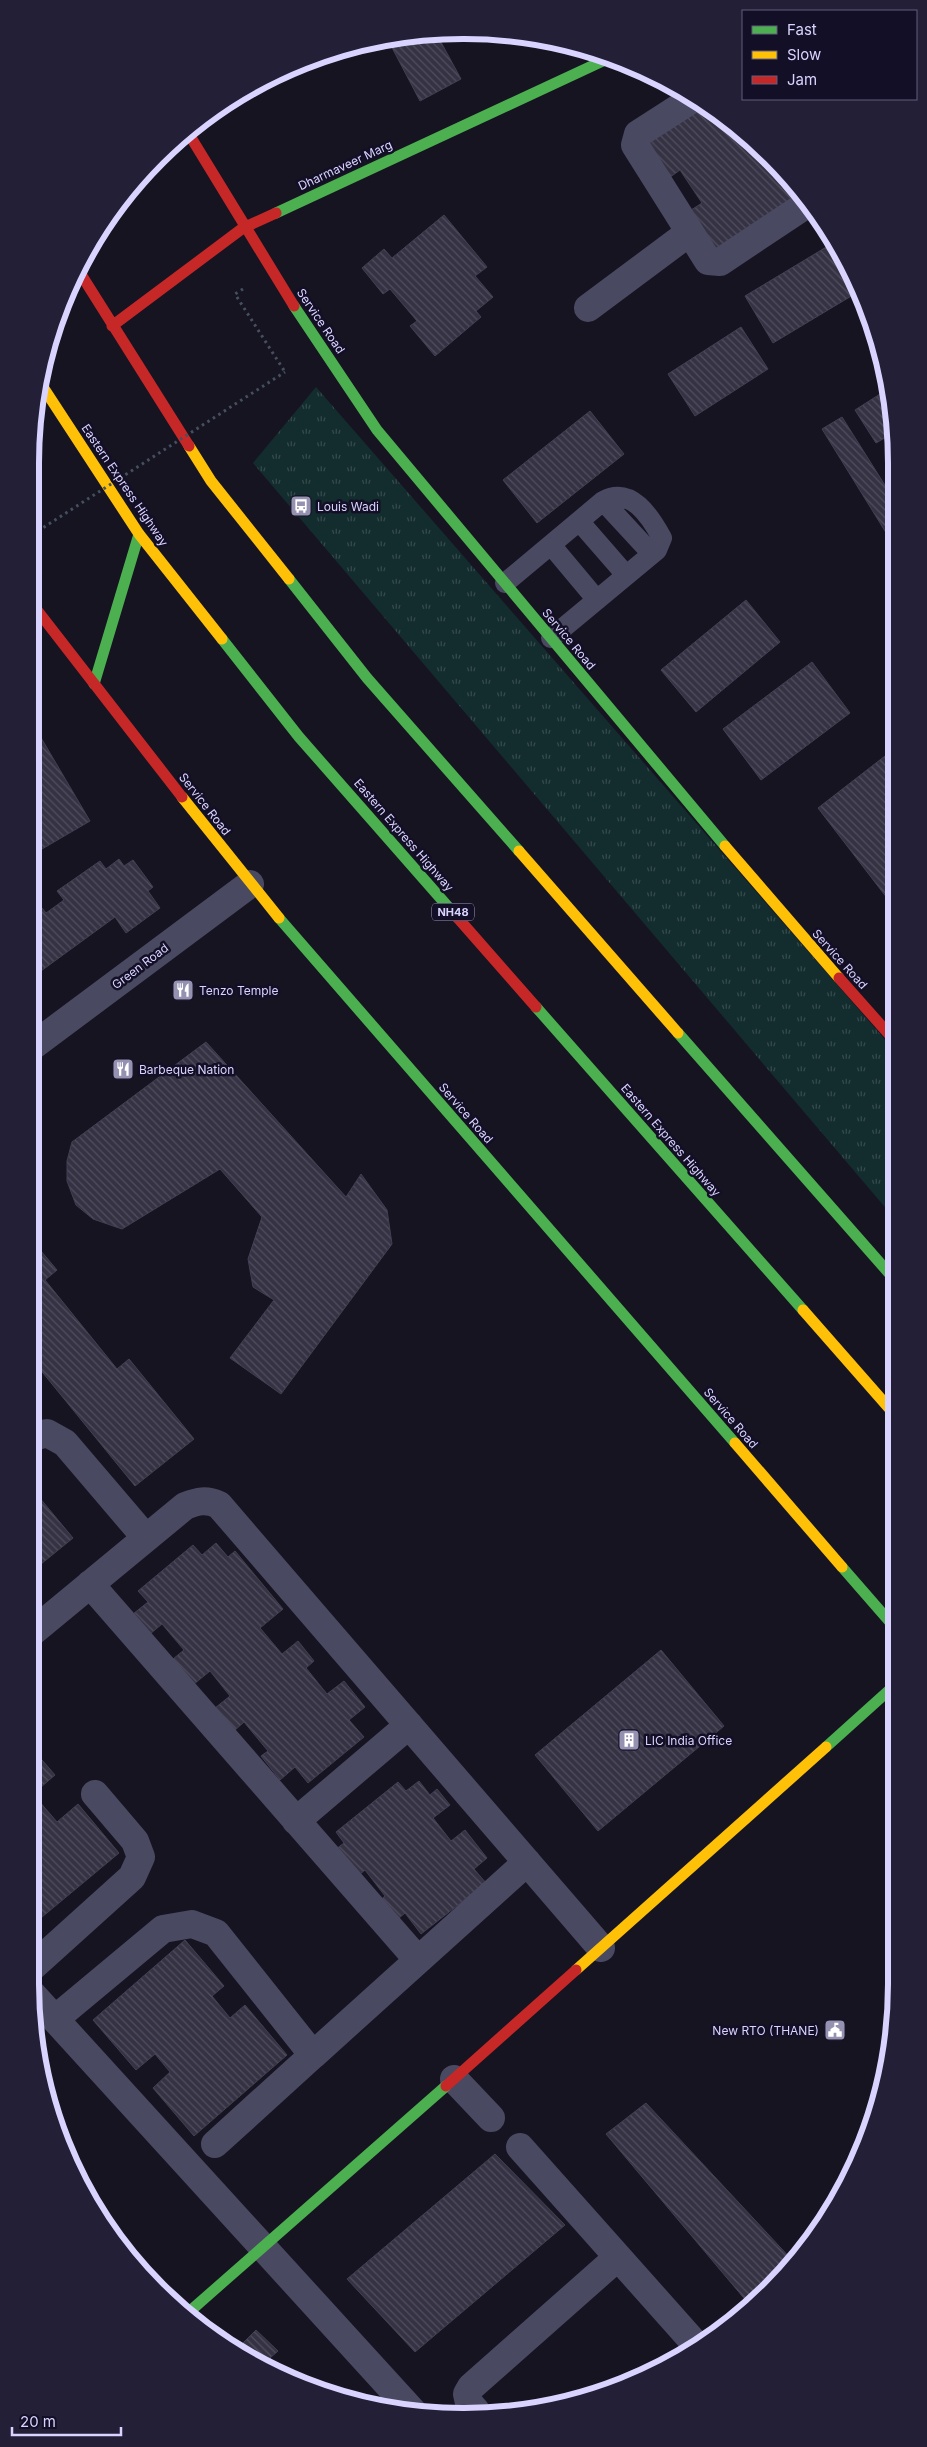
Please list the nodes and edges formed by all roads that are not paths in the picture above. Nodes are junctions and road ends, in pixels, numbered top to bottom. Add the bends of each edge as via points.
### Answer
1 (601, 62) edge
2 (687, 103) edge
3 (192, 137) edge
4 (802, 207) edge
5 (243, 228) junction
6 (690, 232) junction
7 (82, 277) edge
8 (588, 308) dead end
9 (112, 326) junction
10 (45, 392) edge
11 (579, 521) junction
12 (138, 534) junction
13 (551, 545) junction
14 (626, 575) junction
15 (505, 583) junction
16 (597, 600) junction
17 (39, 613) edge
18 (551, 638) junction
19 (94, 684) junction
20 (250, 884) junction
21 (888, 1033) edge
22 (39, 1041) edge
23 (888, 1272) edge
24 (888, 1407) edge
25 (39, 1435) edge
26 (146, 1538) junction
27 (90, 1584) junction
28 (888, 1620) edge
29 (39, 1626) edge
30 (888, 1691) edge
31 (409, 1725) junction
32 (95, 1794) dead end
33 (296, 1821) junction
34 (527, 1862) junction
35 (601, 1948) junction
36 (418, 1960) junction
37 (39, 1961) edge
38 (40, 2002) edge
39 (55, 2019) junction
40 (313, 2055) junction
41 (454, 2079) junction
42 (491, 2118) dead end
43 (216, 2144) dead end
44 (520, 2147) dead end
45 (264, 2248) junction
46 (618, 2257) junction
47 (192, 2310) edge
48 (693, 2341) edge
49 (406, 2405) edge
50 (473, 2408) edge

1 - 5 main road, Dharmaveer Marg
2 - 6 street via 638,134 635,145
3 - 5 main road, Service Road
4 - 6 street via 720,262 708,261
5 - 9 main road, Dharmaveer Marg
5 - 15 main road, Service Road via 377,430
6 - 8 street
7 - 9 main road
9 - 23 main road via 211,481 367,678
10 - 12 main road, Eastern Express Highway / NH48
11 - 13 lane
11 - 14 lane
11 - 14 lane via 613,496 637,504 662,538 656,550
12 - 19 main road
12 - 24 main road, Eastern Express Highway / NH48 via 299,737
13 - 15 lane
13 - 16 lane
14 - 16 lane
15 - 18 main road, Service Road
16 - 18 lane
17 - 19 main road, Service Road
18 - 21 main road, Service Road via 766,896
19 - 20 main road, Service Road
20 - 22 street, Green Road
20 - 28 main road, Service Road
25 - 26 street via 47,1433 65,1443
26 - 27 street
26 - 31 street via 185,1506 198,1501 219,1505
27 - 29 street
27 - 33 street
30 - 35 main road
31 - 33 street
31 - 34 street
32 - 37 street via 135,1841 141,1858 132,1877
33 - 36 street
34 - 35 street
34 - 36 street
35 - 41 main road
36 - 40 street
38 - 39 street
39 - 40 street via 163,1928 192,1924 216,1933
39 - 45 street
40 - 43 street
41 - 42 street
41 - 45 main road
44 - 46 street
45 - 47 main road
45 - 49 street
46 - 48 street
46 - 50 street via 471,2388 467,2394

